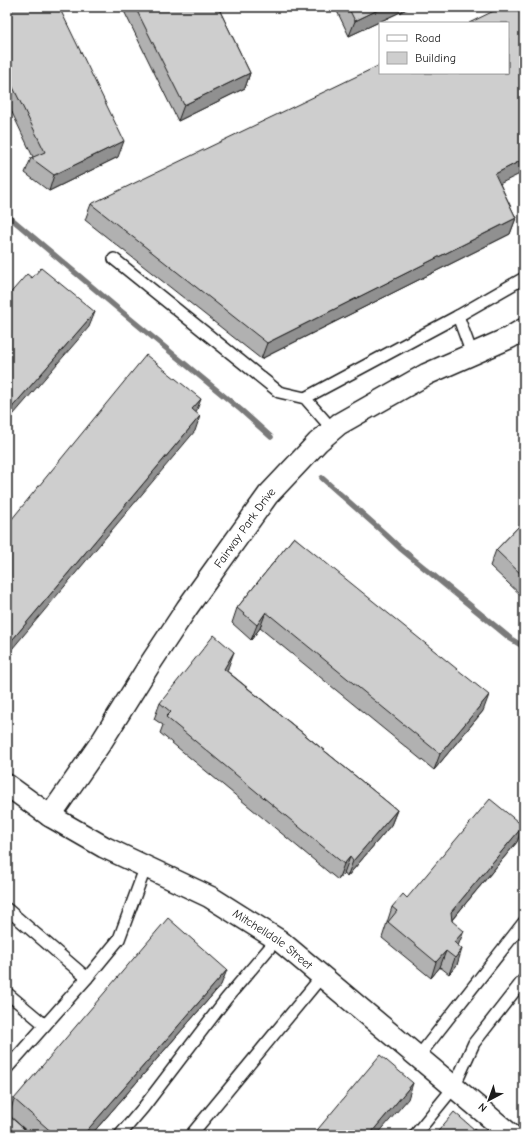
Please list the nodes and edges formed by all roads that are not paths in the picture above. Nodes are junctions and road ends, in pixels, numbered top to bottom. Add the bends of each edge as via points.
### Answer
1 (114, 259) dead end
2 (524, 278) edge
3 (458, 316) junction
4 (524, 329) edge
5 (472, 354) junction
6 (304, 398) junction
7 (333, 430) junction
8 (7, 785) edge
9 (50, 816) junction
10 (146, 866) junction
11 (7, 909) edge
12 (524, 922) edge
13 (277, 939) junction
14 (322, 976) junction
15 (86, 978) junction
16 (524, 979) edge
17 (7, 993) edge
18 (45, 1025) junction
19 (418, 1057) junction
20 (7, 1068) edge
21 (454, 1087) junction
22 (120, 1135) edge
23 (191, 1135) edge
24 (415, 1135) edge
25 (511, 1135) edge

1 - 6 lane via 279,392
2 - 3 lane
3 - 5 lane
3 - 6 lane
4 - 5 street, Fairway Park Drive
5 - 7 street, Fairway Park Drive via 427,374 339,424
6 - 7 lane
7 - 9 street, Fairway Park Drive via 268,494 187,608 102,741
8 - 9 street, Mitchelldale Street
9 - 10 street, Mitchelldale Street via 104,847
10 - 13 street, Mitchelldale Street via 210,897
10 - 15 lane via 119,939
11 - 15 lane
12 - 19 lane
13 - 14 street, Mitchelldale Street
13 - 22 lane via 226,999
14 - 19 street, Mitchelldale Street
14 - 23 lane
15 - 18 lane
16 - 21 lane via 474,1043
17 - 18 lane
18 - 20 lane
19 - 21 street, Mitchelldale Street
21 - 24 lane
21 - 25 street, Mitchelldale Street

